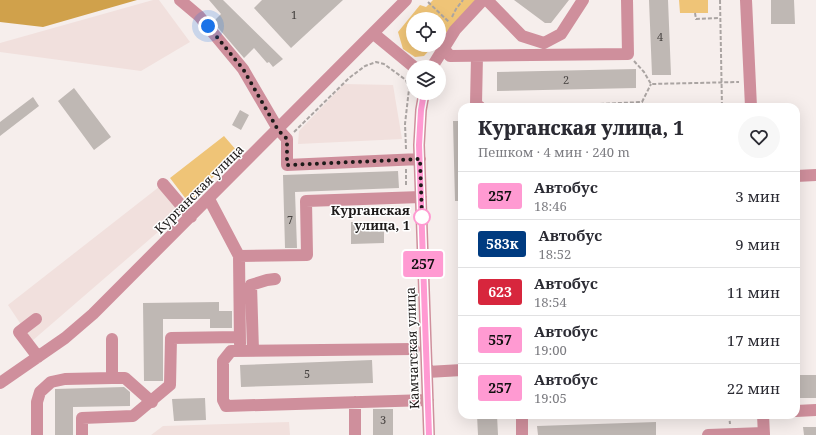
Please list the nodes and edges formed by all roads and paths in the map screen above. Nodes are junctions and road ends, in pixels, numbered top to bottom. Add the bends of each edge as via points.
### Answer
1 (180, 0) edge
2 (406, 0) edge
3 (463, 0) edge
4 (483, 0) edge
5 (487, 0) edge
6 (583, 0) edge
7 (627, 0) edge
8 (720, 0) edge
9 (746, 0) edge
10 (428, 2) dead end
11 (695, 13) dead end
12 (719, 18) junction
13 (374, 34) junction
14 (446, 44) edge
15 (446, 51) edge
16 (628, 54) junction
17 (477, 56) junction
18 (406, 60) edge
19 (750, 82) junction
20 (722, 83) junction
21 (651, 84) junction
22 (423, 100) edge
23 (476, 103) edge
24 (620, 103) edge
25 (722, 103) edge
26 (751, 103) edge
27 (278, 130) junction
28 (287, 139) junction
29 (420, 159) junction
30 (406, 160) junction
31 (816, 175) edge
32 (800, 176) edge
33 (163, 184) dead end
34 (421, 197) junction
35 (209, 198) junction
36 (407, 198) junction
37 (191, 217) junction
38 (240, 256) junction
39 (276, 279) dead end
40 (36, 319) dead end
41 (240, 337) junction
42 (112, 339) dead end
43 (414, 349) dead end
44 (240, 351) junction
45 (253, 351) junction
46 (38, 357) junction
47 (458, 370) edge
48 (427, 372) junction
49 (112, 378) junction
50 (0, 383) edge
51 (428, 400) junction
52 (152, 402) junction
53 (355, 402) junction
54 (816, 410) edge
55 (800, 411) edge
56 (522, 419) edge
57 (763, 419) edge
58 (764, 434) edge
59 (37, 435) edge
60 (82, 435) edge
61 (355, 435) edge
62 (429, 435) edge
63 (522, 435) edge
64 (708, 435) edge

1 - 27 street via 199,16 243,69
2 - 13 street, Курганская улица
3 - 10 path via 449,22
4 - 14 street
5 - 6 street via 522,36 544,43 561,34
7 - 16 street
8 - 12 path
9 - 19 street
11 - 12 path via 696,19
12 - 20 path
13 - 18 street
13 - 27 street, Курганская улица
15 - 17 street via 450,56
16 - 17 street
16 - 21 path
17 - 23 street
19 - 20 path
19 - 26 street
20 - 21 path
20 - 25 path
21 - 24 path via 642,102
22 - 29 street, Камчатская улица via 419,128
27 - 28 street
27 - 35 street, Курганская улица
28 - 30 street via 287,165
28 - 30 path via 349,78 365,66 376,62 384,64 406,80 409,89 405,124
29 - 30 street
29 - 34 street, Камчатская улица
30 - 36 path
31 - 32 street
33 - 37 street
34 - 36 street
34 - 48 street, Камчатская улица
35 - 37 street, Курганская улица
35 - 38 street
36 - 38 street via 306,201 307,255
37 - 46 street, Курганская улица via 93,314
38 - 41 street
39 - 45 street via 250,285
40 - 46 street via 19,332
41 - 44 street
41 - 52 street via 171,338 170,385
42 - 49 street
43 - 45 street
44 - 45 street
44 - 53 street via 231,351 223,361 223,400 226,406
46 - 50 street, Курганская улица
47 - 48 street
48 - 51 street, Камчатская улица
49 - 52 street via 125,378
49 - 59 street via 65,379 51,382 40,392 37,402
51 - 53 street
51 - 62 street, Камчатская улица
52 - 60 street via 133,416 82,418
53 - 61 street
54 - 55 street
56 - 63 street
57 - 58 street
58 - 64 street

